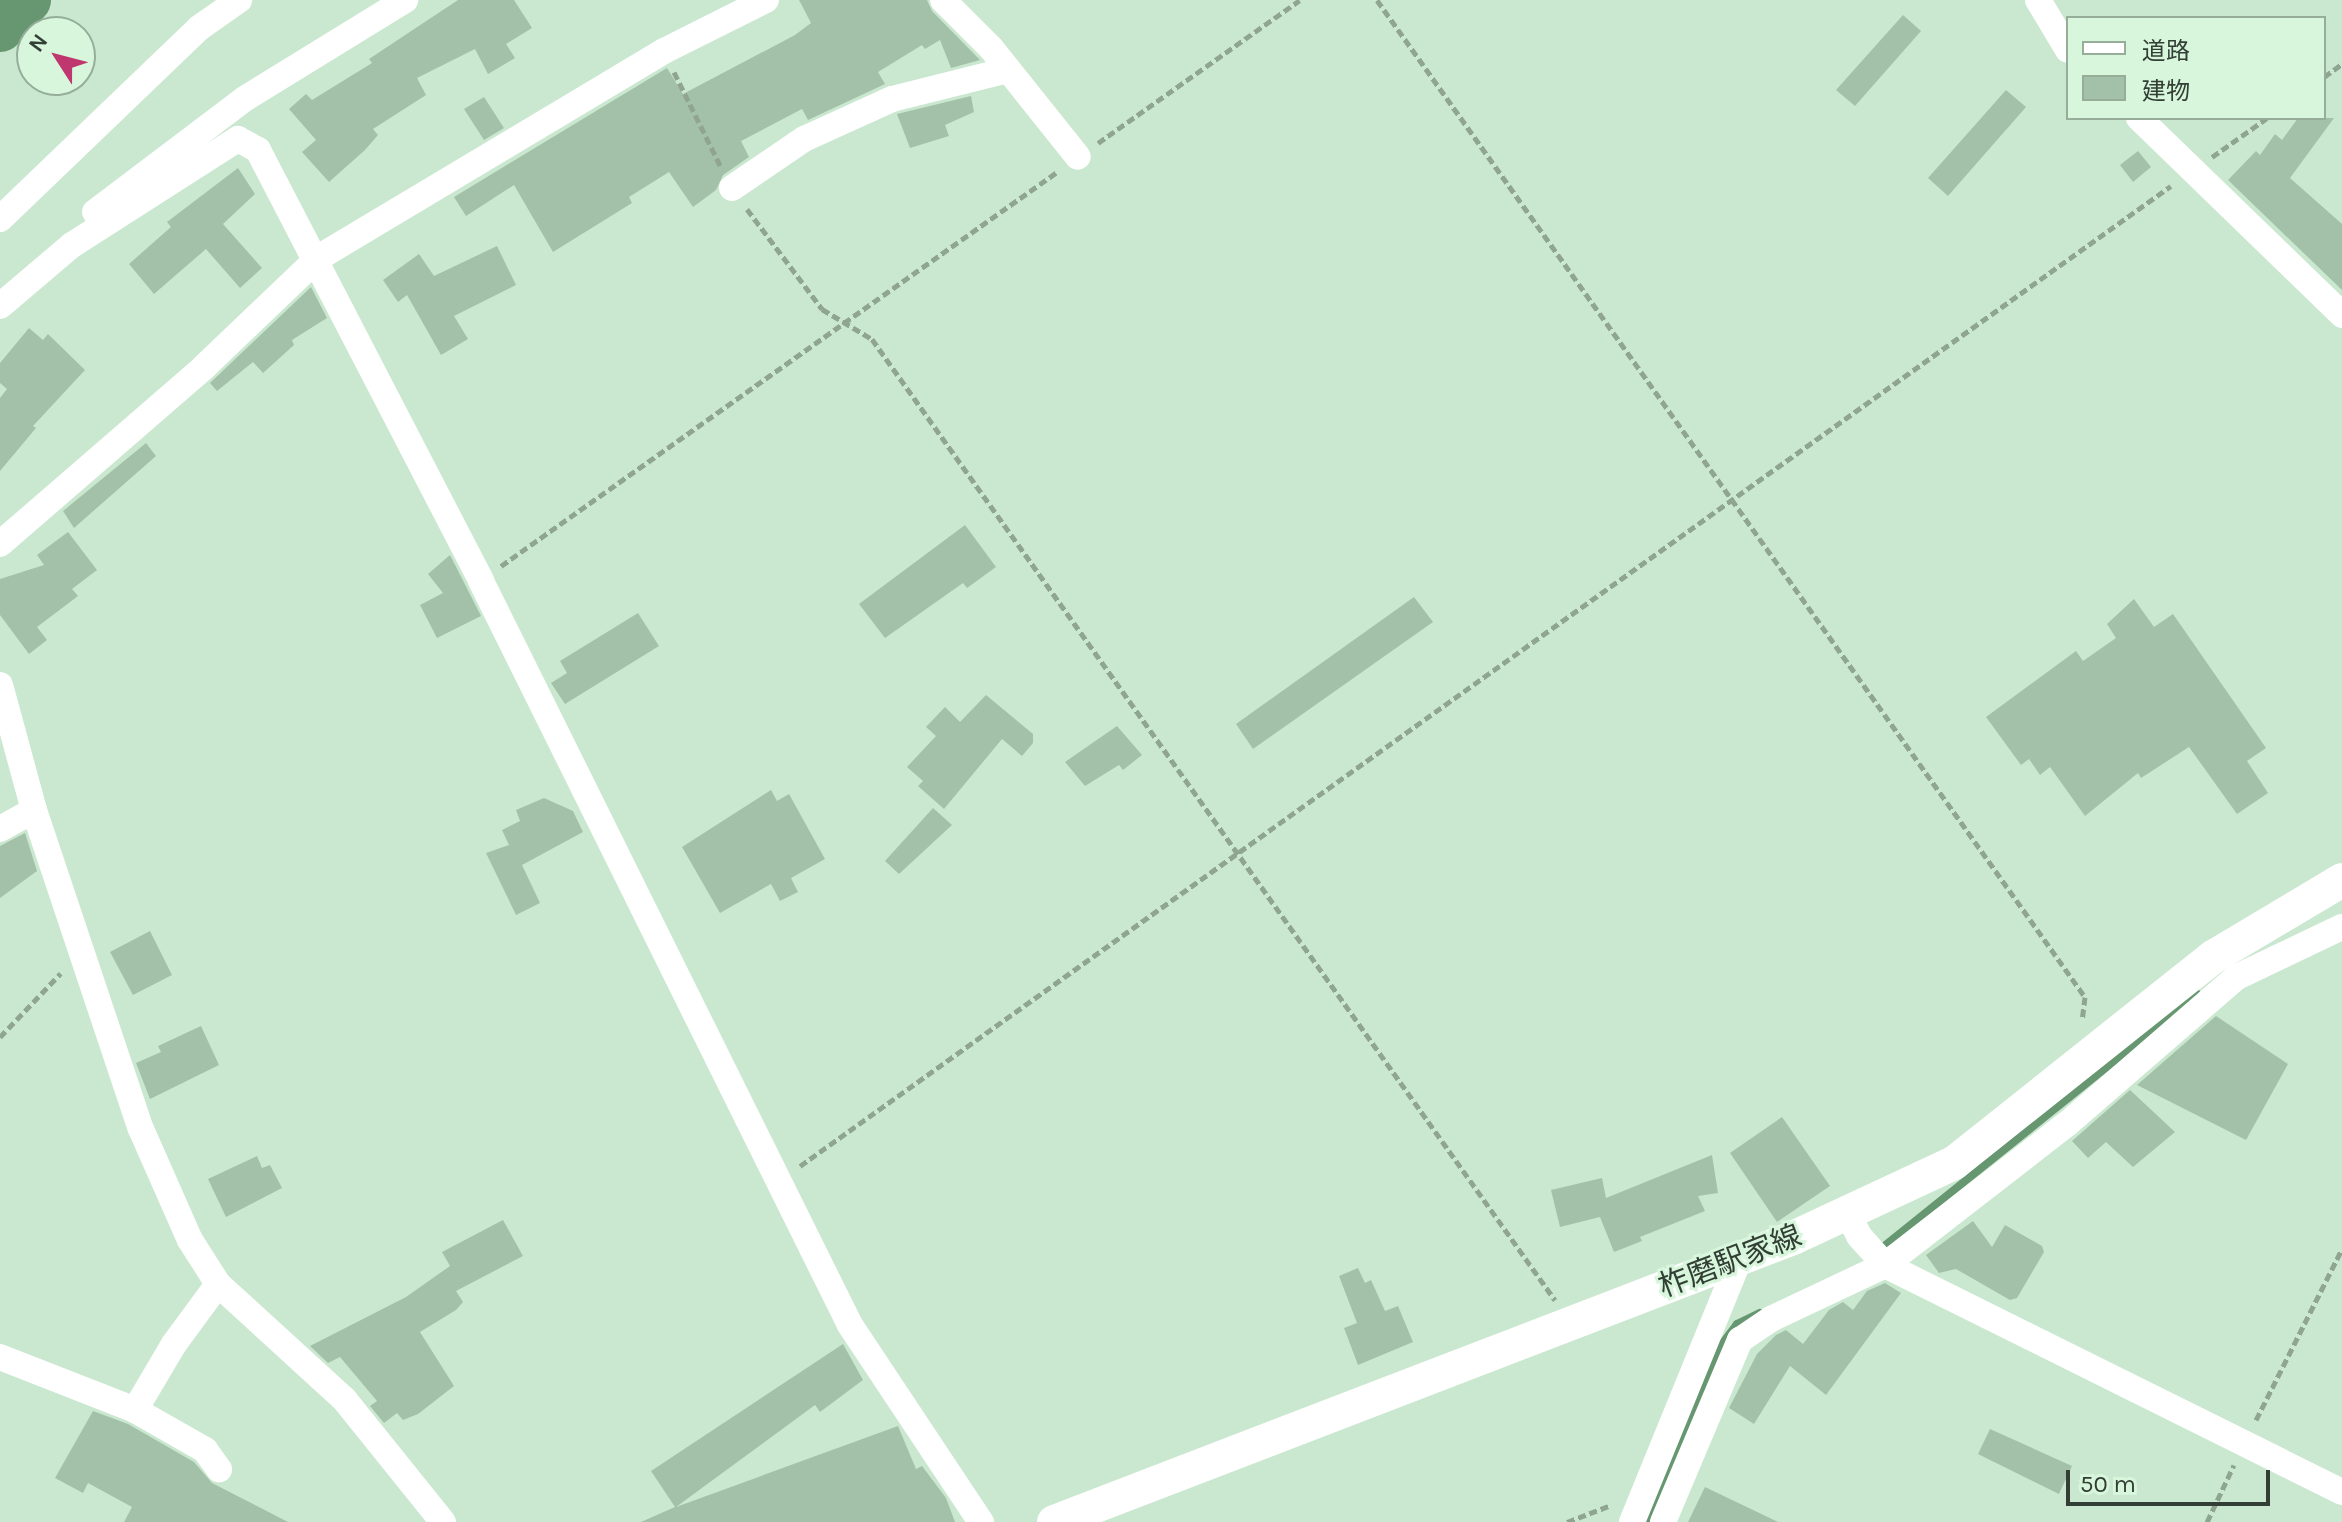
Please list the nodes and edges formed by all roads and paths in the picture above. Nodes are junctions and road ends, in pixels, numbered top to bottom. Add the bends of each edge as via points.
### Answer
1 (239, 0) edge
2 (405, 0) edge
3 (766, 0) edge
4 (943, 0) edge
5 (1300, 0) edge
6 (1377, 0) edge
7 (2038, 0) edge
8 (2066, 47) edge
9 (664, 51) junction
10 (1008, 70) junction
11 (2141, 120) edge
12 (2264, 120) edge
13 (1078, 157) junction
14 (2193, 170) junction
15 (732, 188) junction
16 (0, 219) edge
17 (72, 245) junction
18 (318, 258) junction
19 (0, 306) edge
20 (2342, 315) edge
21 (845, 322) junction
22 (1733, 502) junction
23 (0, 544) edge
24 (481, 581) junction
25 (0, 685) edge
26 (34, 810) junction
27 (0, 829) edge
28 (1237, 855) junction
29 (2342, 880) edge
30 (2342, 927) edge
31 (81, 952) junction
32 (2077, 1028) dead end
33 (0, 1037) edge
34 (782, 1179) junction
35 (1853, 1225) junction
36 (2342, 1249) edge
37 (1740, 1258) junction
38 (1885, 1265) junction
39 (218, 1284) junction
40 (1563, 1324) junction
41 (0, 1357) edge
42 (135, 1410) junction
43 (2244, 1443) junction
44 (219, 1469) dead end
45 (2342, 1492) edge
46 (1635, 1514) edge
47 (443, 1522) edge
48 (981, 1522) edge
49 (1054, 1522) edge
50 (1567, 1522) edge
51 (1663, 1522) edge
52 (2207, 1522) edge

1 - 16 street via 199,28
2 - 17 street via 246,98 94,213
3 - 9 street
4 - 10 street
5 - 13 path
6 - 22 path
7 - 8 street
9 - 15 path
9 - 18 street
10 - 13 street
10 - 15 street via 892,99 804,139
11 - 14 street
12 - 14 path
13 - 21 path
14 - 20 street
14 - 22 path
15 - 21 path via 822,309
17 - 18 street via 238,139 258,150
17 - 19 street
18 - 23 street via 183,387
18 - 24 street
21 - 24 path
21 - 28 path via 872,339
22 - 28 path
22 - 32 path via 2085,997 2084,1017
24 - 34 street
25 - 26 street
26 - 27 street
26 - 31 street
28 - 34 path
28 - 40 path via 1554,1298
29 - 35 main road, 柞磨駅家線 via 2213,957 1954,1163
30 - 38 street via 2237,977 2067,1124
31 - 33 path
31 - 39 street via 141,1129 190,1240
34 - 48 street via 850,1325
35 - 37 main road, 柞磨駅家線
35 - 38 street
36 - 43 path
37 - 40 main road, 柞磨駅家線
37 - 46 street
38 - 43 street
38 - 51 street via 1771,1319 1740,1340
39 - 42 street
39 - 47 street via 344,1399
40 - 49 main road, 柞磨駅家線
41 - 42 street
42 - 44 street via 205,1450
43 - 45 street
43 - 52 path
46 - 50 path via 1621,1501

